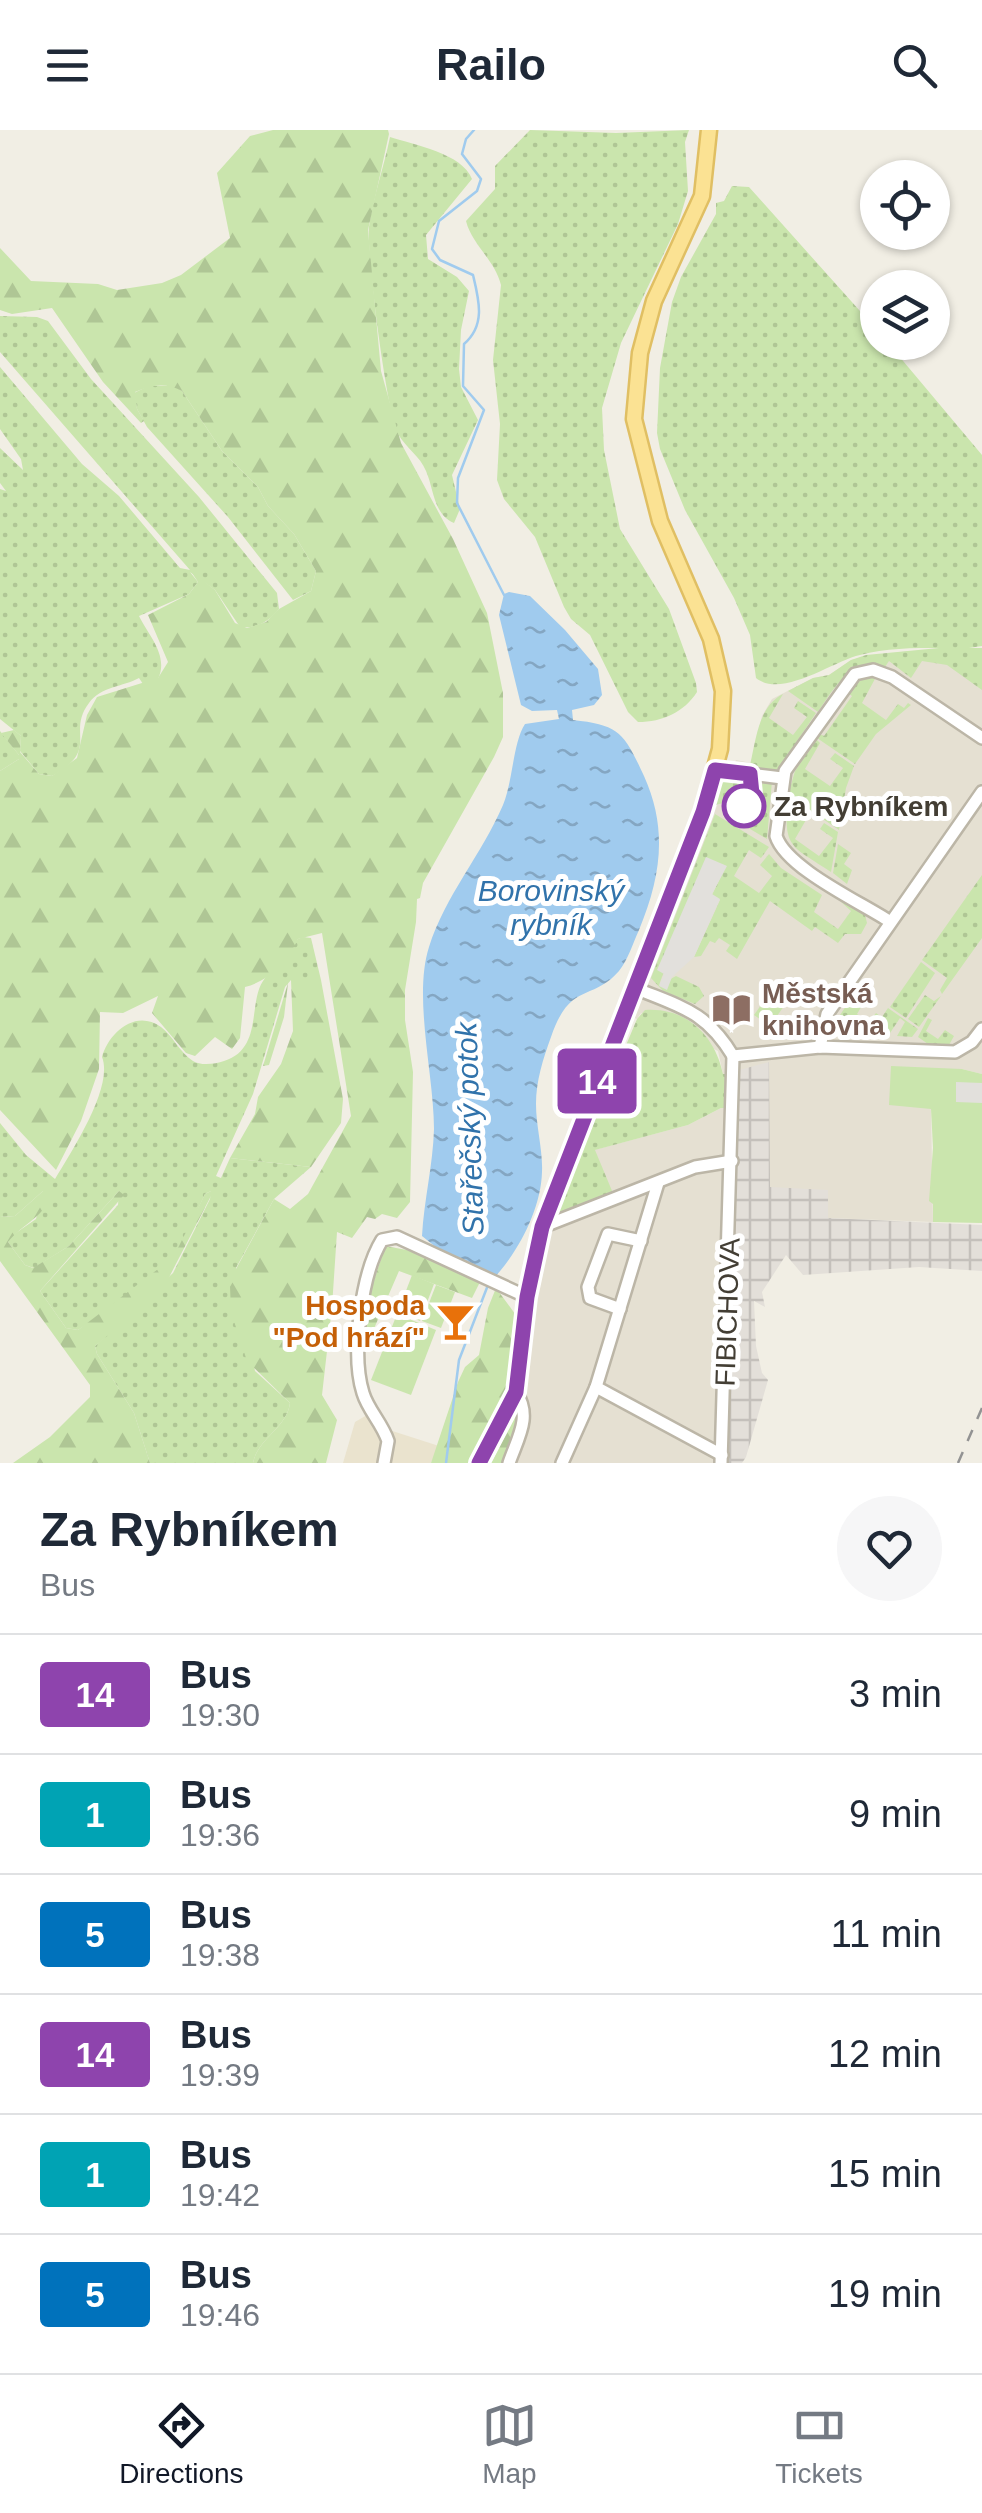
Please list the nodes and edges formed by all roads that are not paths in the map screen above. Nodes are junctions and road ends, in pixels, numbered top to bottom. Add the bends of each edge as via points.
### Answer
1 (709, 130) edge
2 (982, 738) edge
3 (750, 774) dead end
4 (782, 778) junction
5 (982, 792) edge
6 (889, 920) junction
7 (635, 988) junction
8 (982, 1029) edge
9 (820, 1047) junction
10 (733, 1056) junction
11 (732, 1162) junction
12 (658, 1183) junction
13 (542, 1227) junction
14 (640, 1241) junction
15 (527, 1297) junction
16 (620, 1310) junction
17 (596, 1387) junction
18 (516, 1392) junction
19 (721, 1459) edge
20 (384, 1463) edge
21 (479, 1463) edge
22 (508, 1463) edge
23 (562, 1463) edge

1 - 7 main road via 702,196 654,301 640,352 634,419 660,521 711,639 723,691 720,749 703,812
2 - 4 street via 873,670 856,674 844,688
3 - 4 street
4 - 6 street via 779,846
5 - 6 street
6 - 9 street via 827,1014
7 - 10 street via 700,1016
7 - 13 main road
8 - 9 street via 955,1052
9 - 10 street
10 - 11 street, FIBICHOVA
11 - 12 street via 696,1167
11 - 19 street, FIBICHOVA
12 - 13 street
12 - 14 street
13 - 15 main road
14 - 16 street
14 - 16 street via 608,1234 588,1287 590,1298
15 - 18 main road
15 - 20 street via 398,1237 382,1240 363,1300 358,1372 388,1441
16 - 17 street
17 - 19 street
17 - 23 street
18 - 21 main road
18 - 22 street via 525,1419

